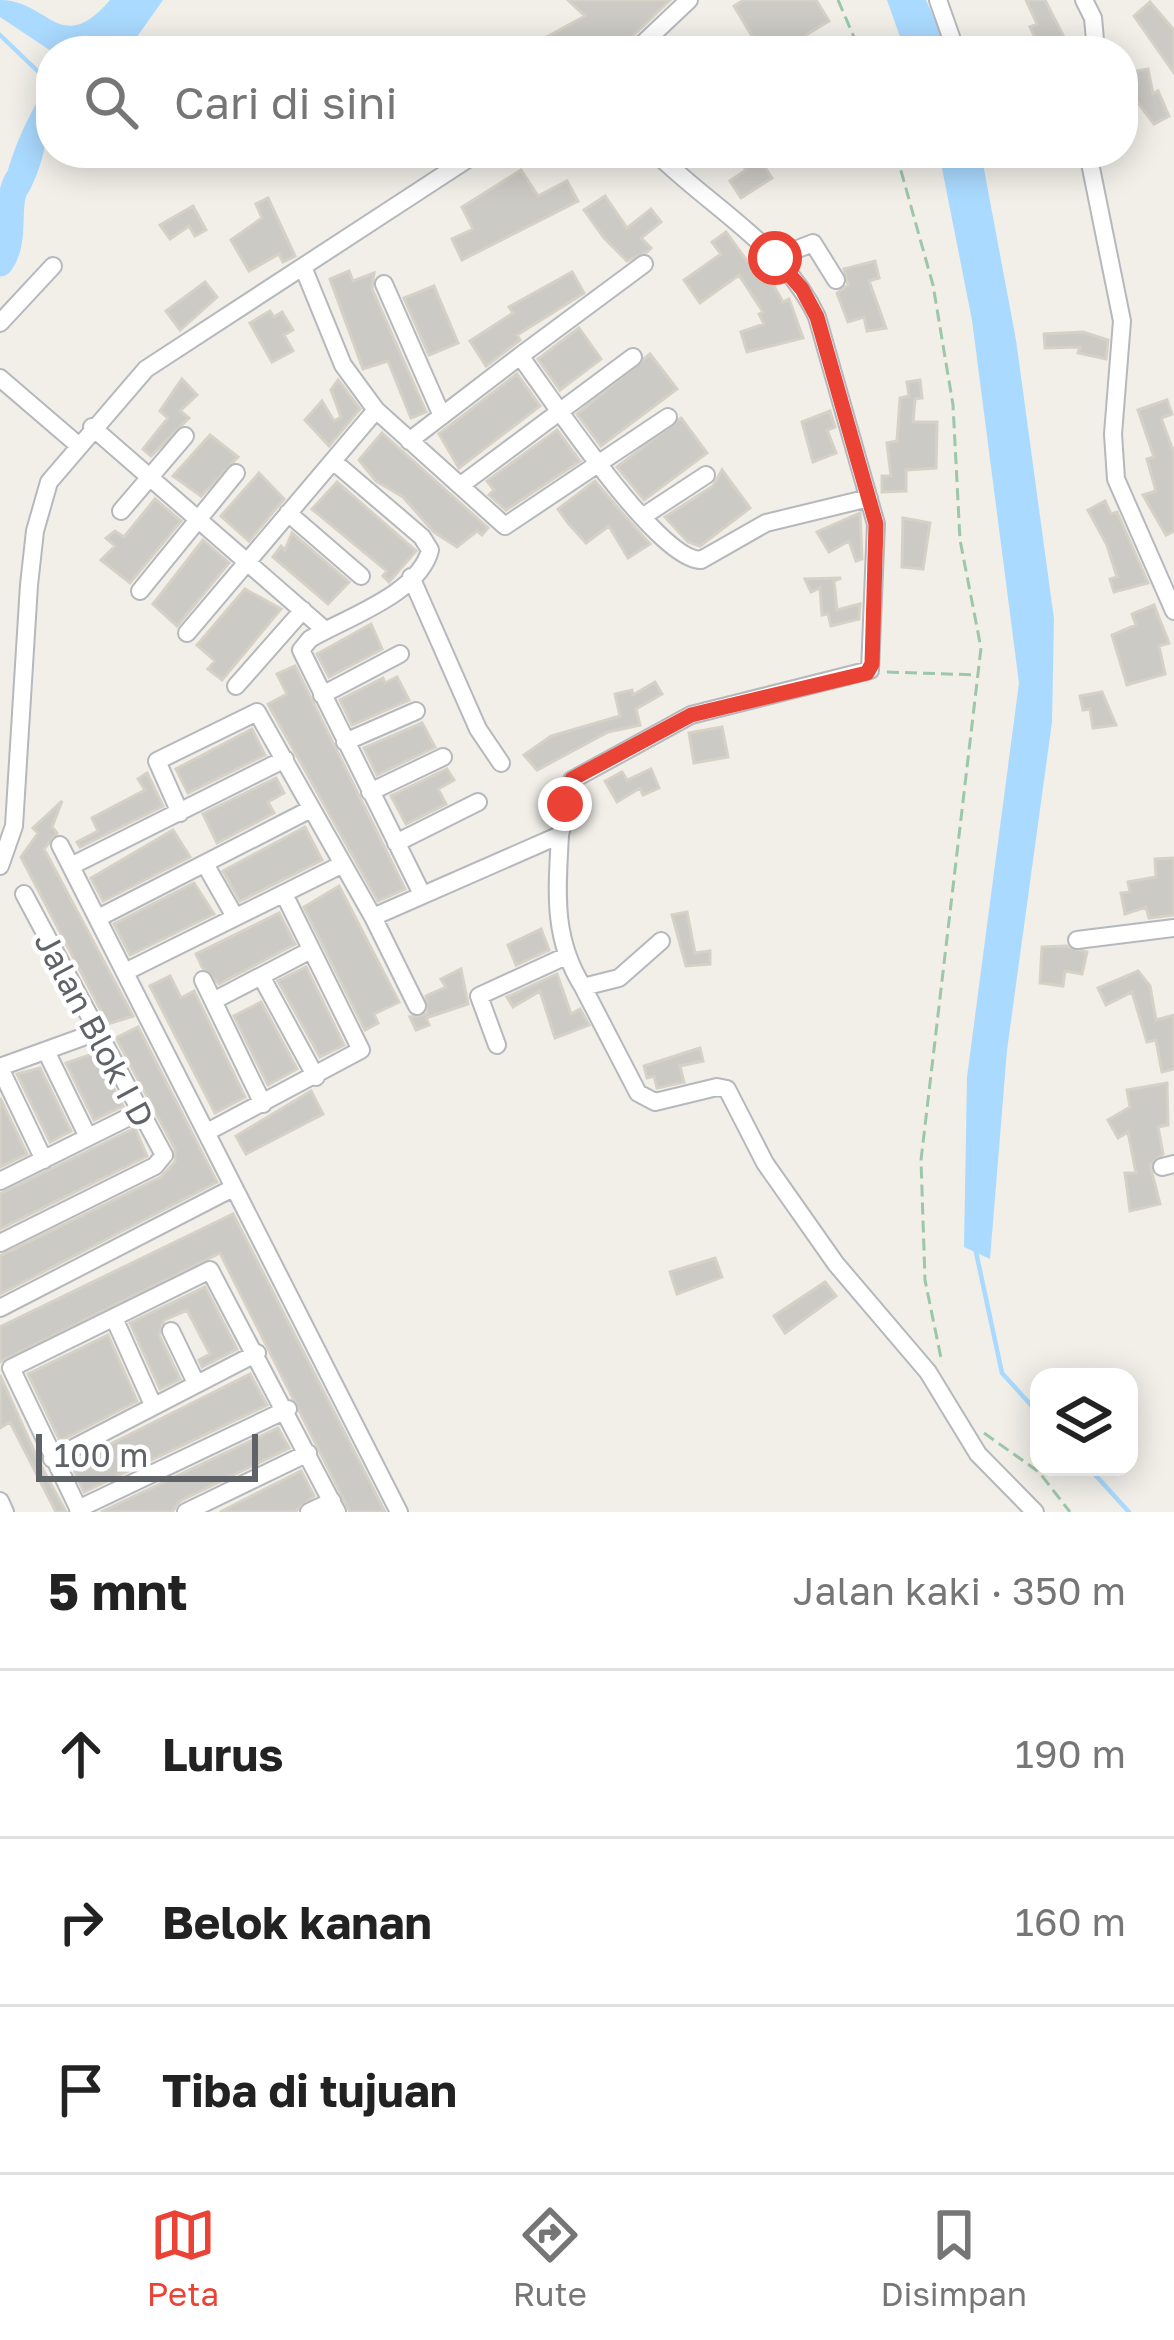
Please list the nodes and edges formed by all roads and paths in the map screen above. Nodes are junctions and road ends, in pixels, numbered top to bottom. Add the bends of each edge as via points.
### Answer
1 (689, 0) edge
2 (838, 0) edge
3 (938, 0) edge
4 (1093, 4) edge
5 (651, 36) edge
6 (854, 36) edge
7 (951, 36) edge
8 (1095, 36) edge
9 (454, 168) edge
10 (673, 168) edge
11 (900, 168) edge
12 (1091, 168) edge
13 (775, 258) junction
14 (644, 264) dead end
15 (53, 266) dead end
16 (303, 267) junction
17 (836, 280) dead end
18 (384, 284) dead end
19 (0, 323) edge
20 (520, 356) junction
21 (633, 357) dead end
22 (0, 378) edge
23 (376, 410) junction
24 (560, 410) junction
25 (442, 416) junction
26 (668, 417) dead end
27 (92, 427) junction
28 (185, 436) dead end
29 (409, 441) junction
30 (77, 445) junction
31 (333, 461) junction
32 (602, 465) junction
33 (236, 473) dead end
34 (706, 475) dead end
35 (149, 478) junction
36 (461, 484) junction
37 (869, 498) junction
38 (122, 512) dead end
39 (288, 513) junction
40 (642, 517) junction
41 (198, 519) junction
42 (247, 561) junction
43 (361, 576) dead end
44 (411, 577) junction
45 (140, 591) dead end
46 (303, 610) junction
47 (1174, 611) edge
48 (325, 630) junction
49 (187, 633) dead end
50 (400, 653) dead end
51 (867, 673) junction
52 (981, 675) junction
53 (236, 686) dead end
54 (322, 695) junction
55 (416, 711) dead end
56 (345, 742) junction
57 (443, 757) dead end
58 (285, 759) junction
59 (501, 763) dead end
60 (370, 792) junction
61 (478, 802) dead end
62 (309, 810) junction
63 (180, 813) junction
64 (560, 835) junction
65 (396, 843) junction
66 (60, 845) dead end
67 (205, 864) junction
68 (73, 865) junction
69 (341, 865) junction
70 (0, 866) edge
71 (421, 892) junction
72 (284, 894) junction
73 (23, 895) dead end
74 (233, 915) junction
75 (100, 917) junction
76 (373, 917) junction
77 (1174, 928) edge
78 (661, 940) dead end
79 (1077, 940) dead end
80 (311, 950) junction
81 (564, 957) junction
82 (127, 971) junction
83 (261, 976) junction
84 (203, 980) dead end
85 (584, 987) junction
86 (213, 1001) junction
87 (417, 1006) dead end
88 (87, 1036) junction
89 (497, 1045) dead end
90 (46, 1052) junction
91 (0, 1068) edge
92 (316, 1077) junction
93 (263, 1104) junction
94 (137, 1113) junction
95 (209, 1131) junction
96 (88, 1137) junction
97 (44, 1160) junction
98 (0, 1181) edge
99 (233, 1188) junction
100 (0, 1243) edge
101 (0, 1308) edge
102 (114, 1318) junction
103 (172, 1331) dead end
104 (257, 1352) junction
105 (944, 1373) dead end
106 (196, 1383) junction
107 (153, 1405) junction
108 (288, 1409) junction
109 (981, 1430) dead end
110 (308, 1453) junction
111 (52, 1459) junction
112 (0, 1501) edge
113 (334, 1506) edge
114 (79, 1511) edge
115 (5, 1512) edge
116 (186, 1512) edge
117 (309, 1512) edge
118 (399, 1512) edge
119 (1035, 1512) edge
120 (1070, 1512) edge

1 - 5 street
2 - 6 path
3 - 7 street
4 - 8 street
9 - 16 street
10 - 13 street
11 - 52 path via 933,285 953,405 960,540
12 - 47 street via 1122,321 1116,479
13 - 17 street via 813,243
13 - 37 street via 817,317
14 - 20 street
15 - 19 street
16 - 23 street via 343,365
16 - 27 street via 146,369
18 - 25 street
20 - 24 street
20 - 25 street
21 - 24 street
22 - 30 street
23 - 29 street
23 - 31 street
24 - 32 street
24 - 36 street
25 - 29 street
26 - 32 street
27 - 30 street
27 - 35 street
28 - 35 street
29 - 36 street
30 - 70 street via 49,482 34,531 14,826
31 - 39 street
31 - 44 street via 429,545 428,560
32 - 36 street via 508,527
32 - 40 street
33 - 41 street
34 - 40 street
35 - 38 street
35 - 41 street
37 - 40 street via 757,526 697,561 672,549
37 - 51 street via 878,554
39 - 42 street
39 - 43 street
41 - 42 street
41 - 45 street
42 - 46 street
42 - 49 street
44 - 48 street
44 - 59 street
46 - 48 street
46 - 53 street
48 - 54 street via 303,646
50 - 54 street
51 - 52 path
51 - 64 street via 667,725 572,779
52 - 105 path via 921,1160 925,1280
54 - 56 street
55 - 56 street
56 - 60 street
57 - 60 street
58 - 62 street
58 - 63 street
58 - 63 street via 254,712 160,758 156,766
60 - 65 street
61 - 65 street
62 - 67 street
62 - 69 street
63 - 68 street
64 - 71 street
64 - 81 street via 556,917
65 - 71 street
66 - 68 street
67 - 74 street
67 - 75 street
68 - 75 street
69 - 72 street
69 - 76 street
71 - 76 street
72 - 74 street
72 - 80 street
73 - 88 street, Jalan Blok I D
74 - 82 street
75 - 82 street
76 - 87 street
77 - 79 street
78 - 85 street via 619,978
80 - 83 street
80 - 92 street via 361,1050
81 - 85 street
81 - 89 street via 479,996
82 - 95 street
83 - 86 street
83 - 92 street
84 - 86 street
85 - 119 street via 641,1098 717,1087 731,1094 800,1215 928,1372 978,1454
86 - 93 street
88 - 90 street
88 - 94 street, Jalan Blok I D
90 - 91 street
90 - 96 street
91 - 97 street
92 - 93 street
93 - 95 street
94 - 96 street
94 - 100 street, Jalan Blok I D via 162,1151 161,1163
95 - 99 street
96 - 97 street
97 - 98 street
99 - 101 street
99 - 118 street
102 - 104 street via 213,1271
102 - 107 street
102 - 111 street via 10,1374
103 - 106 street
104 - 106 street
104 - 108 street
106 - 107 street
107 - 111 street
108 - 110 street
108 - 114 street
109 - 120 path via 1039,1472
110 - 113 street
110 - 116 street
111 - 114 street
112 - 115 street
113 - 117 street

